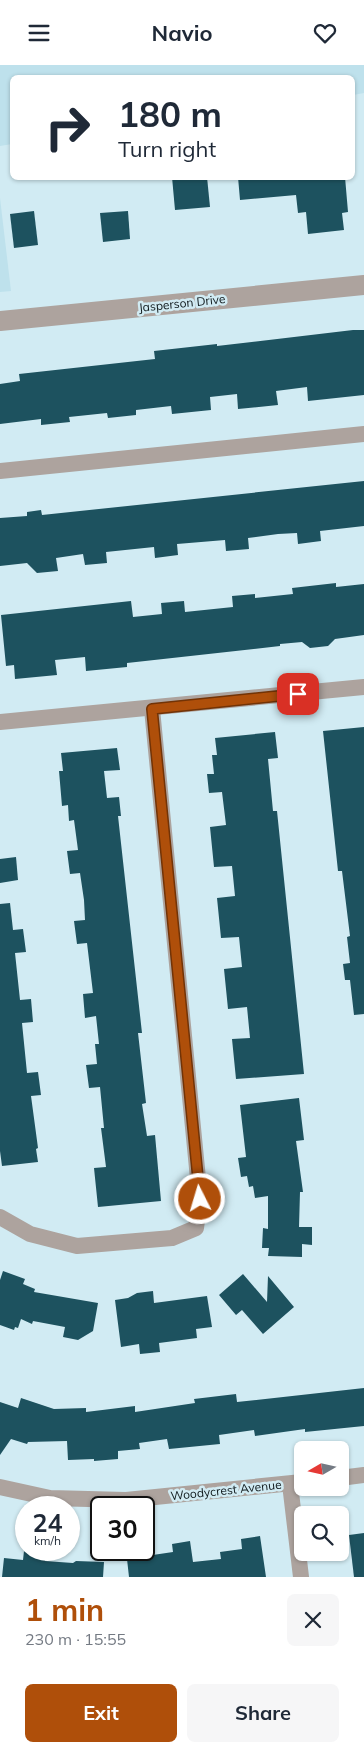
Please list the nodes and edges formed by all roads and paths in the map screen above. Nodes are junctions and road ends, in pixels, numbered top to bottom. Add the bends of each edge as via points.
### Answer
1 (364, 285) edge
2 (0, 321) edge
3 (364, 434) edge
4 (0, 471) edge
5 (364, 687) edge
6 (152, 709) junction
7 (0, 722) edge
8 (0, 1217) edge
9 (364, 1475) edge
10 (349, 1477) edge
11 (294, 1483) edge
12 (0, 1487) edge
13 (297, 1496) edge
14 (301, 1577) edge

1 - 2 street, Jasperson Drive
3 - 4 street
5 - 6 street
6 - 7 street
6 - 8 street via 200,1199 196,1228 172,1239 77,1245 30,1235
9 - 10 street
11 - 12 street, Woodycrest Avenue via 126,1500 50,1497
13 - 14 street

